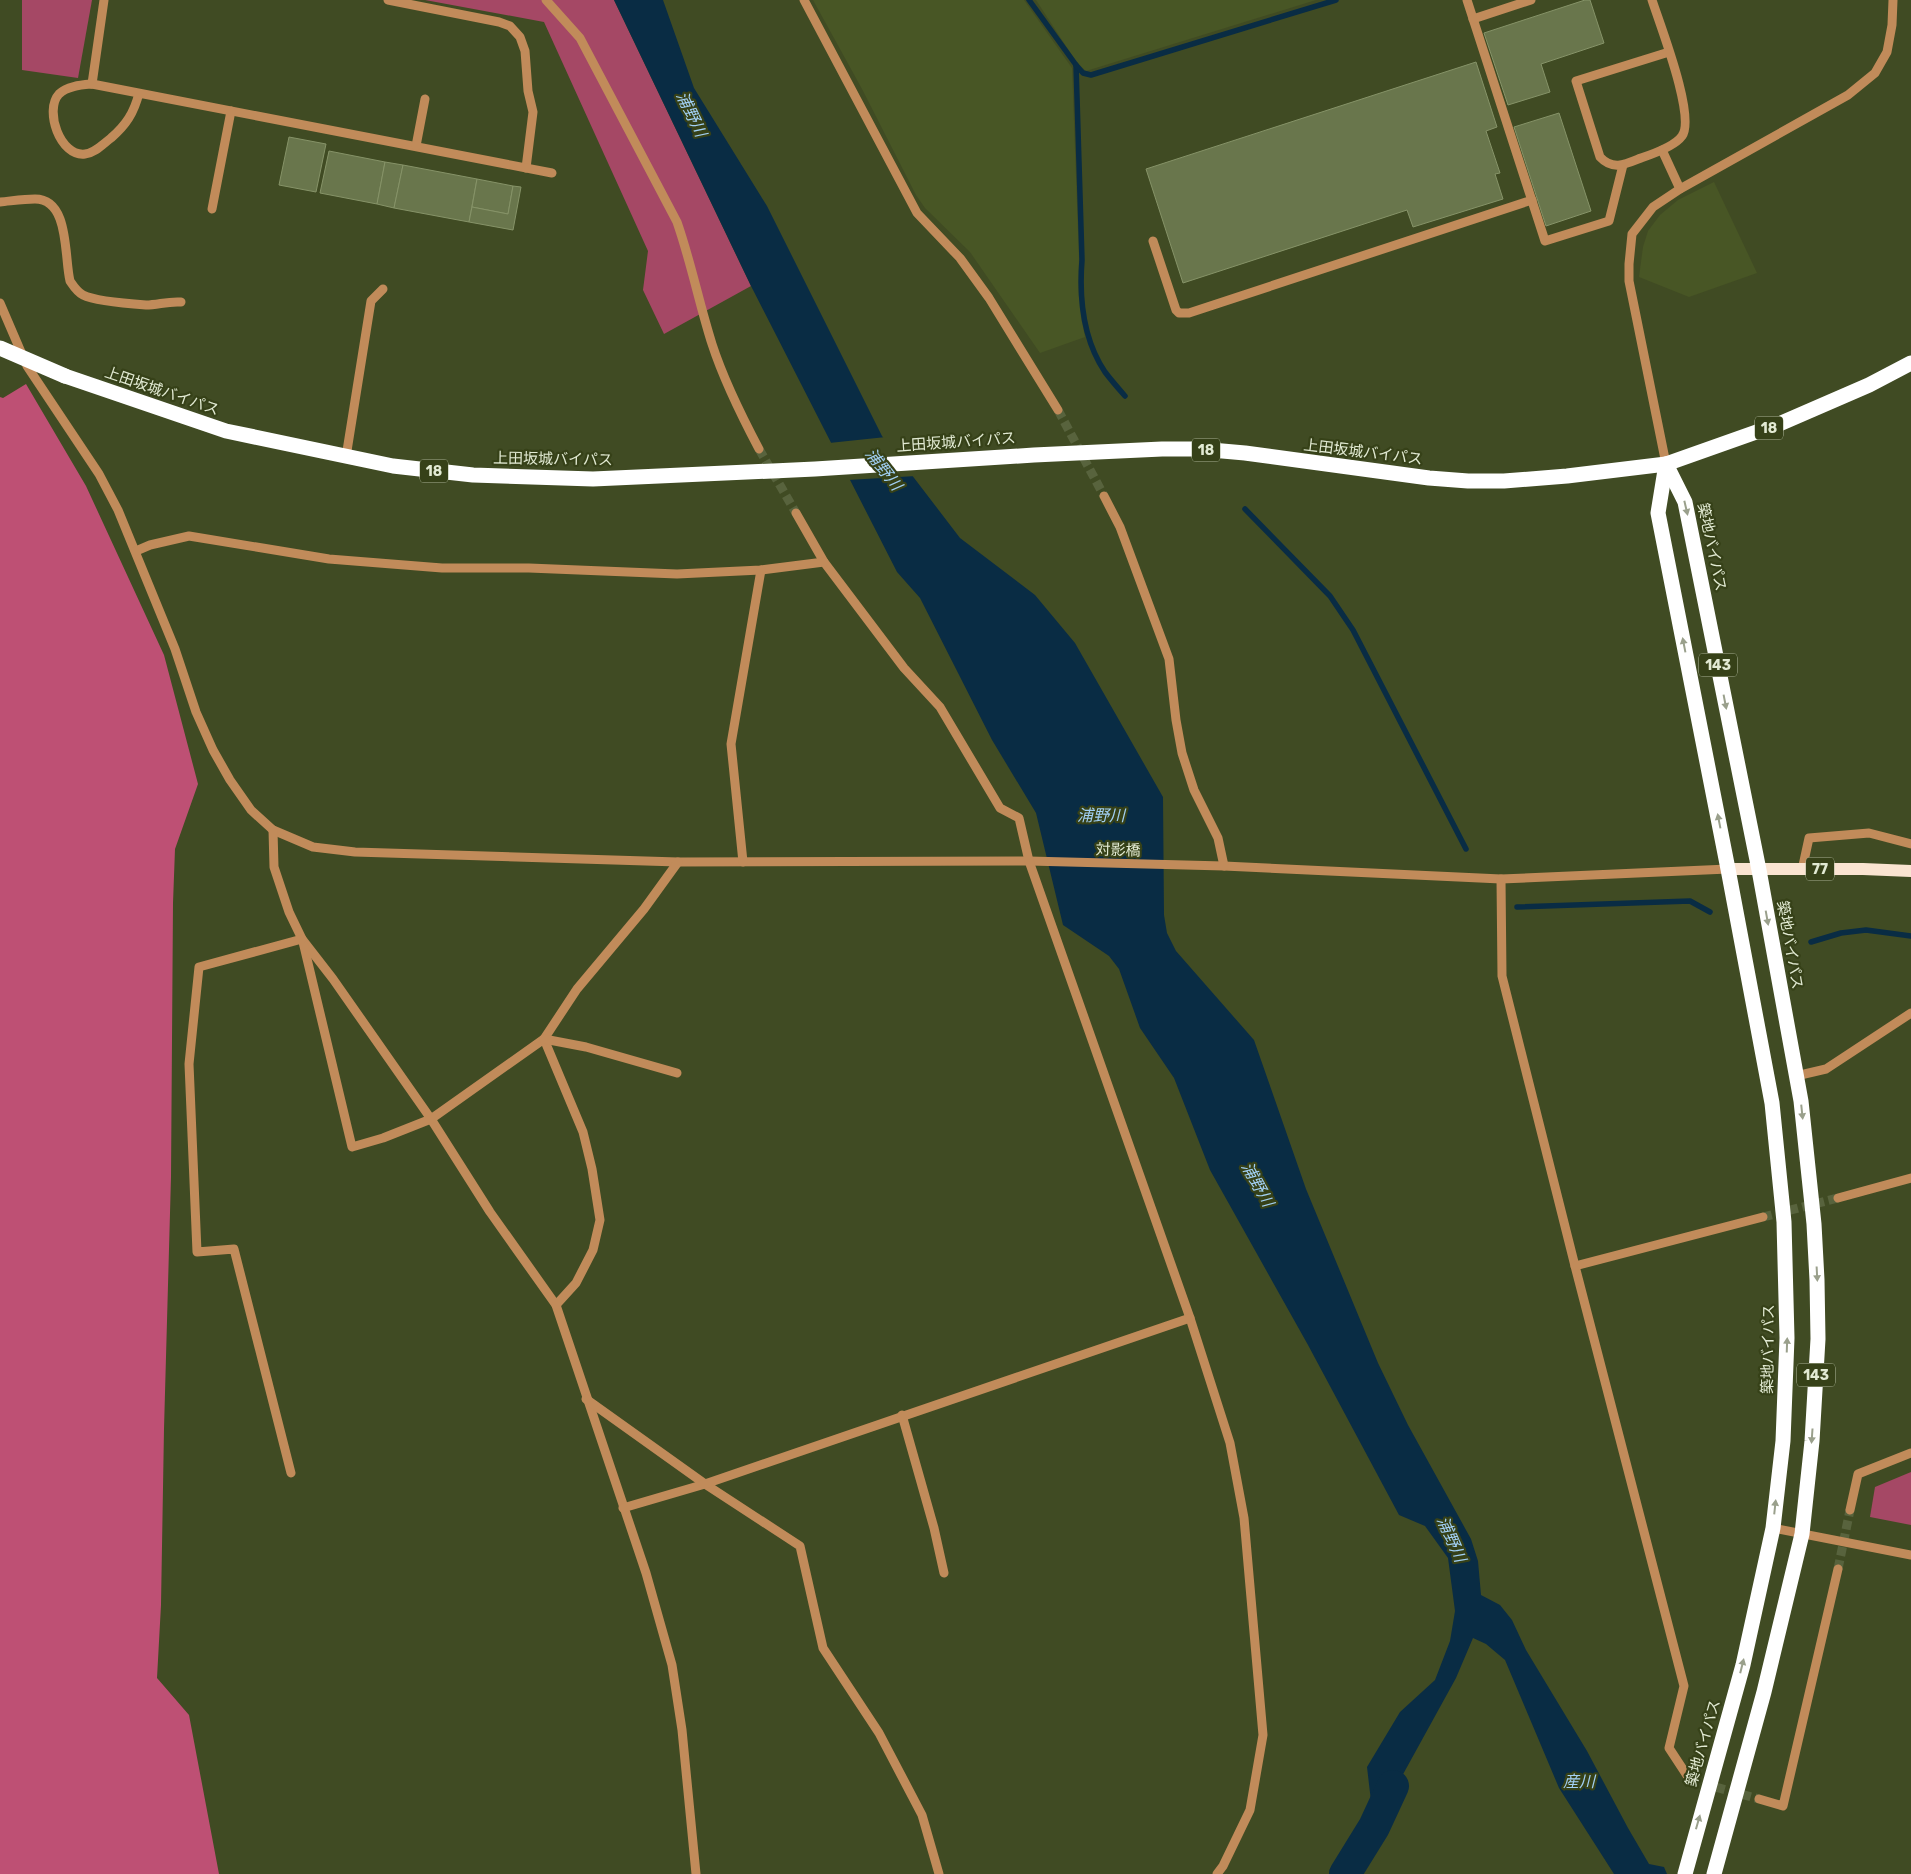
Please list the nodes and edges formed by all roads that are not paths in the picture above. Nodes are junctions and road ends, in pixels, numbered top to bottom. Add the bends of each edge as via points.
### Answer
1 (104, 0) edge
2 (388, 0) edge
3 (546, 0) edge
4 (804, 0) edge
5 (1467, 0) edge
6 (1532, 0) edge
7 (1652, 0) edge
8 (1893, 0) edge
9 (1473, 19) junction
10 (1669, 52) junction
11 (92, 84) junction
12 (139, 93) junction
13 (425, 99) dead end
14 (231, 111) junction
15 (416, 146) junction
16 (1662, 150) junction
17 (1623, 165) junction
18 (526, 168) junction
19 (552, 173) dead end
20 (1680, 189) junction
21 (1532, 200) junction
22 (0, 202) edge
23 (212, 209) dead end
24 (1153, 240) dead end
25 (383, 289) dead end
26 (181, 302) dead end
27 (0, 303) edge
28 (0, 348) edge
29 (1911, 363) edge
30 (1058, 410) tunnel mouth
31 (759, 449) tunnel mouth
32 (346, 457) junction
33 (1666, 464) junction
34 (1104, 496) tunnel mouth
35 (796, 513) tunnel mouth
36 (136, 551) junction
37 (824, 562) junction
38 (761, 570) junction
39 (273, 830) junction
40 (1911, 844) edge
41 (1029, 861) junction
42 (678, 862) junction
43 (743, 862) junction
44 (1224, 866) junction
45 (1728, 869) junction
46 (1758, 870) junction
47 (1802, 870) junction
48 (1911, 871) edge
49 (1501, 879) junction
50 (302, 940) junction
51 (1911, 1013) edge
52 (544, 1039) junction
53 (677, 1073) dead end
54 (1796, 1076) junction
55 (431, 1119) junction
56 (1911, 1178) edge
57 (1838, 1198) tunnel mouth
58 (1763, 1217) tunnel mouth
59 (1575, 1266) junction
60 (556, 1305) junction
61 (1190, 1318) junction
62 (586, 1399) junction
63 (902, 1415) junction
64 (1911, 1453) edge
65 (291, 1473) dead end
66 (705, 1484) junction
67 (623, 1508) junction
68 (1850, 1510) tunnel mouth
69 (1773, 1528) junction
70 (1802, 1534) junction
71 (1911, 1555) edge
72 (1838, 1569) tunnel mouth
73 (944, 1573) dead end
74 (1690, 1780) tunnel mouth
75 (1760, 1800) tunnel mouth
76 (1685, 1872) edge
77 (696, 1874) edge
78 (939, 1874) edge
79 (1217, 1874) edge
80 (1714, 1874) edge

1 - 11 street
2 - 18 street via 499,22 510,26 520,37 533,112
3 - 31 street via 580,38 677,222 712,343 732,397
4 - 30 street via 913,206 960,258 989,298
5 - 9 street
6 - 9 street
7 - 10 street
8 - 20 street via 1887,52 1875,73 1848,96
9 - 21 street
10 - 16 street via 1686,124 1682,137
10 - 17 street via 1576,81 1600,158 1606,164
11 - 12 street
11 - 12 street via 67,89 55,100 55,124 63,143 75,153 93,151 122,129 134,110
12 - 14 street
13 - 15 street
14 - 15 street
14 - 23 street
15 - 18 street
16 - 17 street
16 - 20 street
17 - 21 street via 1609,221 1545,242
18 - 19 street
20 - 33 street via 1653,207 1632,234 1629,264 1629,281
21 - 24 street via 1189,313 1176,310
22 - 26 street via 36,199 53,206 62,219 70,281 83,295 148,305
25 - 32 street via 371,301
27 - 36 street, 対影橋 via 27,366 99,474
28 - 32 highway, 上田坂城バイパス / 18, bridge via 65,376 226,430
29 - 33 highway, 上田坂城バイパス / 18 via 1780,424
32 - 33 highway, 上田坂城バイパス / 18 via 473,475 594,479 1162,448 1245,453 1391,474 1468,481 1550,478
45 -> 33 highway, 築地バイパス / 143 via 1658,513
33 -> 46 highway, 築地バイパス / 143 via 1685,502
34 - 44 street via 1120,527 1170,659 1182,753 1194,790 1218,838
35 - 37 street
36 - 38 street via 189,536 329,560 442,568 678,574
36 - 39 street, 対影橋 via 213,750 250,810
37 - 38 street
37 - 41 street via 904,668 940,707 1000,808 1019,818
38 - 43 street via 731,744
39 - 42 street, 対影橋 via 313,848 355,852
39 - 50 street via 274,866
40 - 47 street via 1869,833 1809,838
41 - 43 street, 対影橋
41 - 44 street, 対影橋
41 - 61 street
42 - 43 street, 対影橋
42 - 52 street via 644,909 577,989
44 - 49 street, 対影橋
45 - 46 main road, 77
45 - 49 street, 対影橋
69 -> 45 highway, 築地バイパス / 143 via 1783,1441 1787,1338 1784,1222 1772,1103
46 - 47 main road, 77
46 -> 54 highway, 築地バイパス / 143
47 - 48 main road, 77
49 - 59 street via 1502,976
50 - 55 street
50 - 55 street via 352,1147
50 - 65 street via 199,967 189,1064 197,1252 234,1249
51 - 54 street via 1826,1069
52 - 53 street via 586,1047
52 - 55 street
52 - 60 street via 583,1132 600,1220 593,1250 576,1283
54 -> 70 highway, 築地バイパス / 143 via 1814,1224 1818,1339
55 - 60 street via 490,1212
56 - 57 street
58 - 59 street
59 - 74 street via 1684,1686 1669,1748
60 - 62 street
61 - 63 street
61 - 79 street via 1230,1444 1244,1518 1263,1735 1250,1810
62 - 66 street
62 - 67 street
63 - 66 street
63 - 73 street
64 - 68 street via 1858,1474
66 - 67 street
66 - 78 street via 800,1546 823,1648 879,1733 922,1815
67 - 77 street via 646,1573 672,1665 683,1738
69 - 70 street
76 -> 69 highway, 築地バイパス / 143 via 1743,1665
70 - 71 street
70 - 80 highway, 築地バイパス / 143 via 1764,1692
72 - 75 street via 1783,1806

